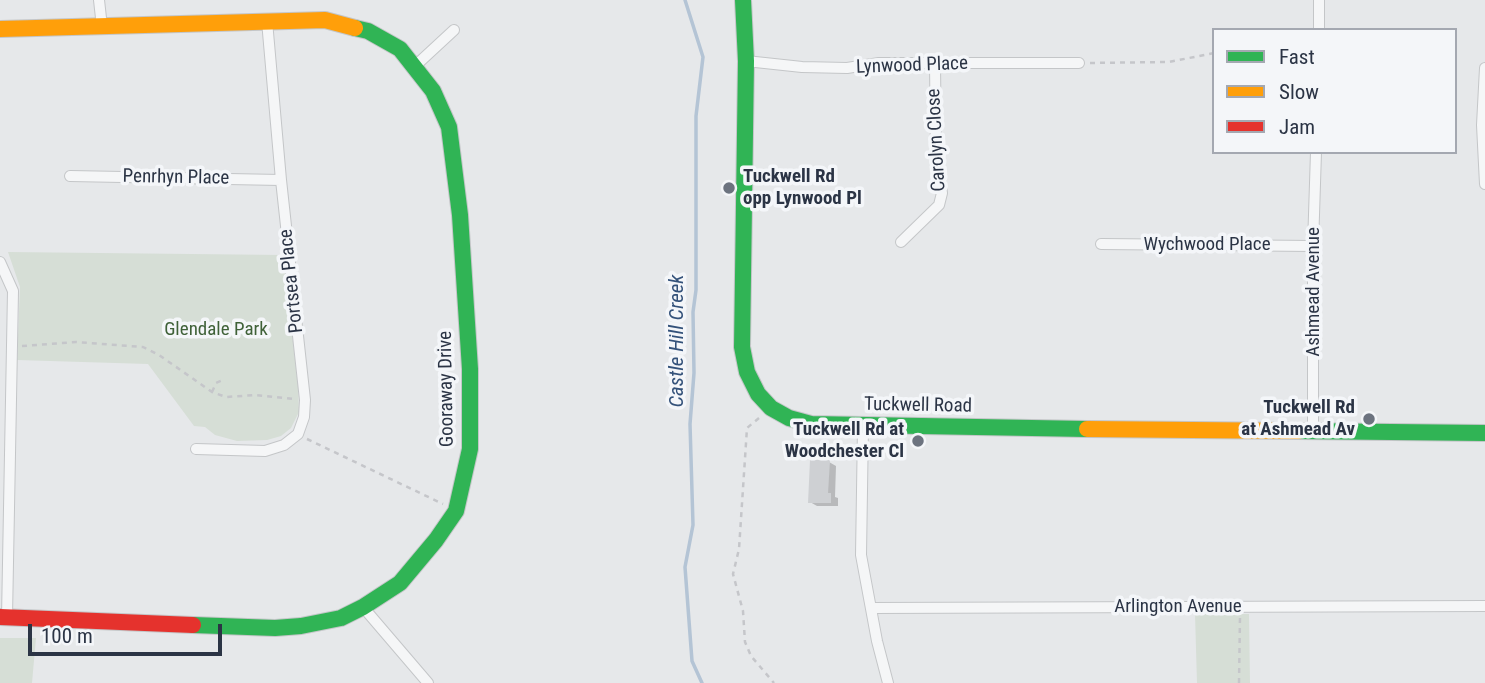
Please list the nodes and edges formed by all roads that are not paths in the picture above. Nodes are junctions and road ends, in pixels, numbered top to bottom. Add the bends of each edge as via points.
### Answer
1 (99, 0) edge
2 (743, 0) edge
3 (1319, 0) edge
4 (267, 21) junction
5 (102, 27) junction
6 (1319, 28) edge
7 (0, 29) edge
8 (454, 30) dead end
9 (746, 61) junction
10 (1079, 63) road end
11 (934, 64) junction
12 (414, 67) junction
13 (1485, 68) edge
14 (1316, 154) edge
15 (70, 176) dead end
16 (281, 180) junction
17 (1485, 184) edge
18 (901, 242) dead end
19 (1101, 244) dead end
20 (1313, 246) junction
21 (0, 262) edge
22 (863, 426) junction
23 (1313, 431) junction
24 (1485, 433) edge
25 (196, 449) dead end
26 (1485, 606) edge
27 (363, 607) junction
28 (871, 608) junction
29 (4, 617) edge
30 (429, 683) edge
31 (888, 683) edge

1 - 5 street
2 - 9 street
3 - 6 street
4 - 5 street, Gooraway Drive
4 - 12 street, Gooraway Drive via 325,20 368,31 400,49
4 - 16 street, Portsea Place
5 - 7 street, Gooraway Drive
8 - 12 street
9 - 11 street, Lynwood Place via 847,68 879,63
9 - 22 street, Tuckwell Road via 743,347 747,372 758,394 789,418 811,424
10 - 11 street, Lynwood Place
11 - 18 street, Carolyn Close via 936,155 943,192 939,205
12 - 27 street, Gooraway Drive via 433,91 449,127 460,215 470,449 456,511 400,583
13 - 17 street
14 - 20 street, Ashmead Avenue
15 - 16 street, Penrhyn Place
16 - 25 street, Portsea Place via 304,417 298,434 265,451
19 - 20 street, Wychwood Place
20 - 23 street, Ashmead Avenue
21 - 29 street via 13,291
22 - 23 street, Tuckwell Road
22 - 28 street via 861,555
23 - 24 street, Tuckwell Road
26 - 28 street, Arlington Avenue
27 - 29 street, Gooraway Drive via 341,618 275,628
27 - 30 street
28 - 31 street

